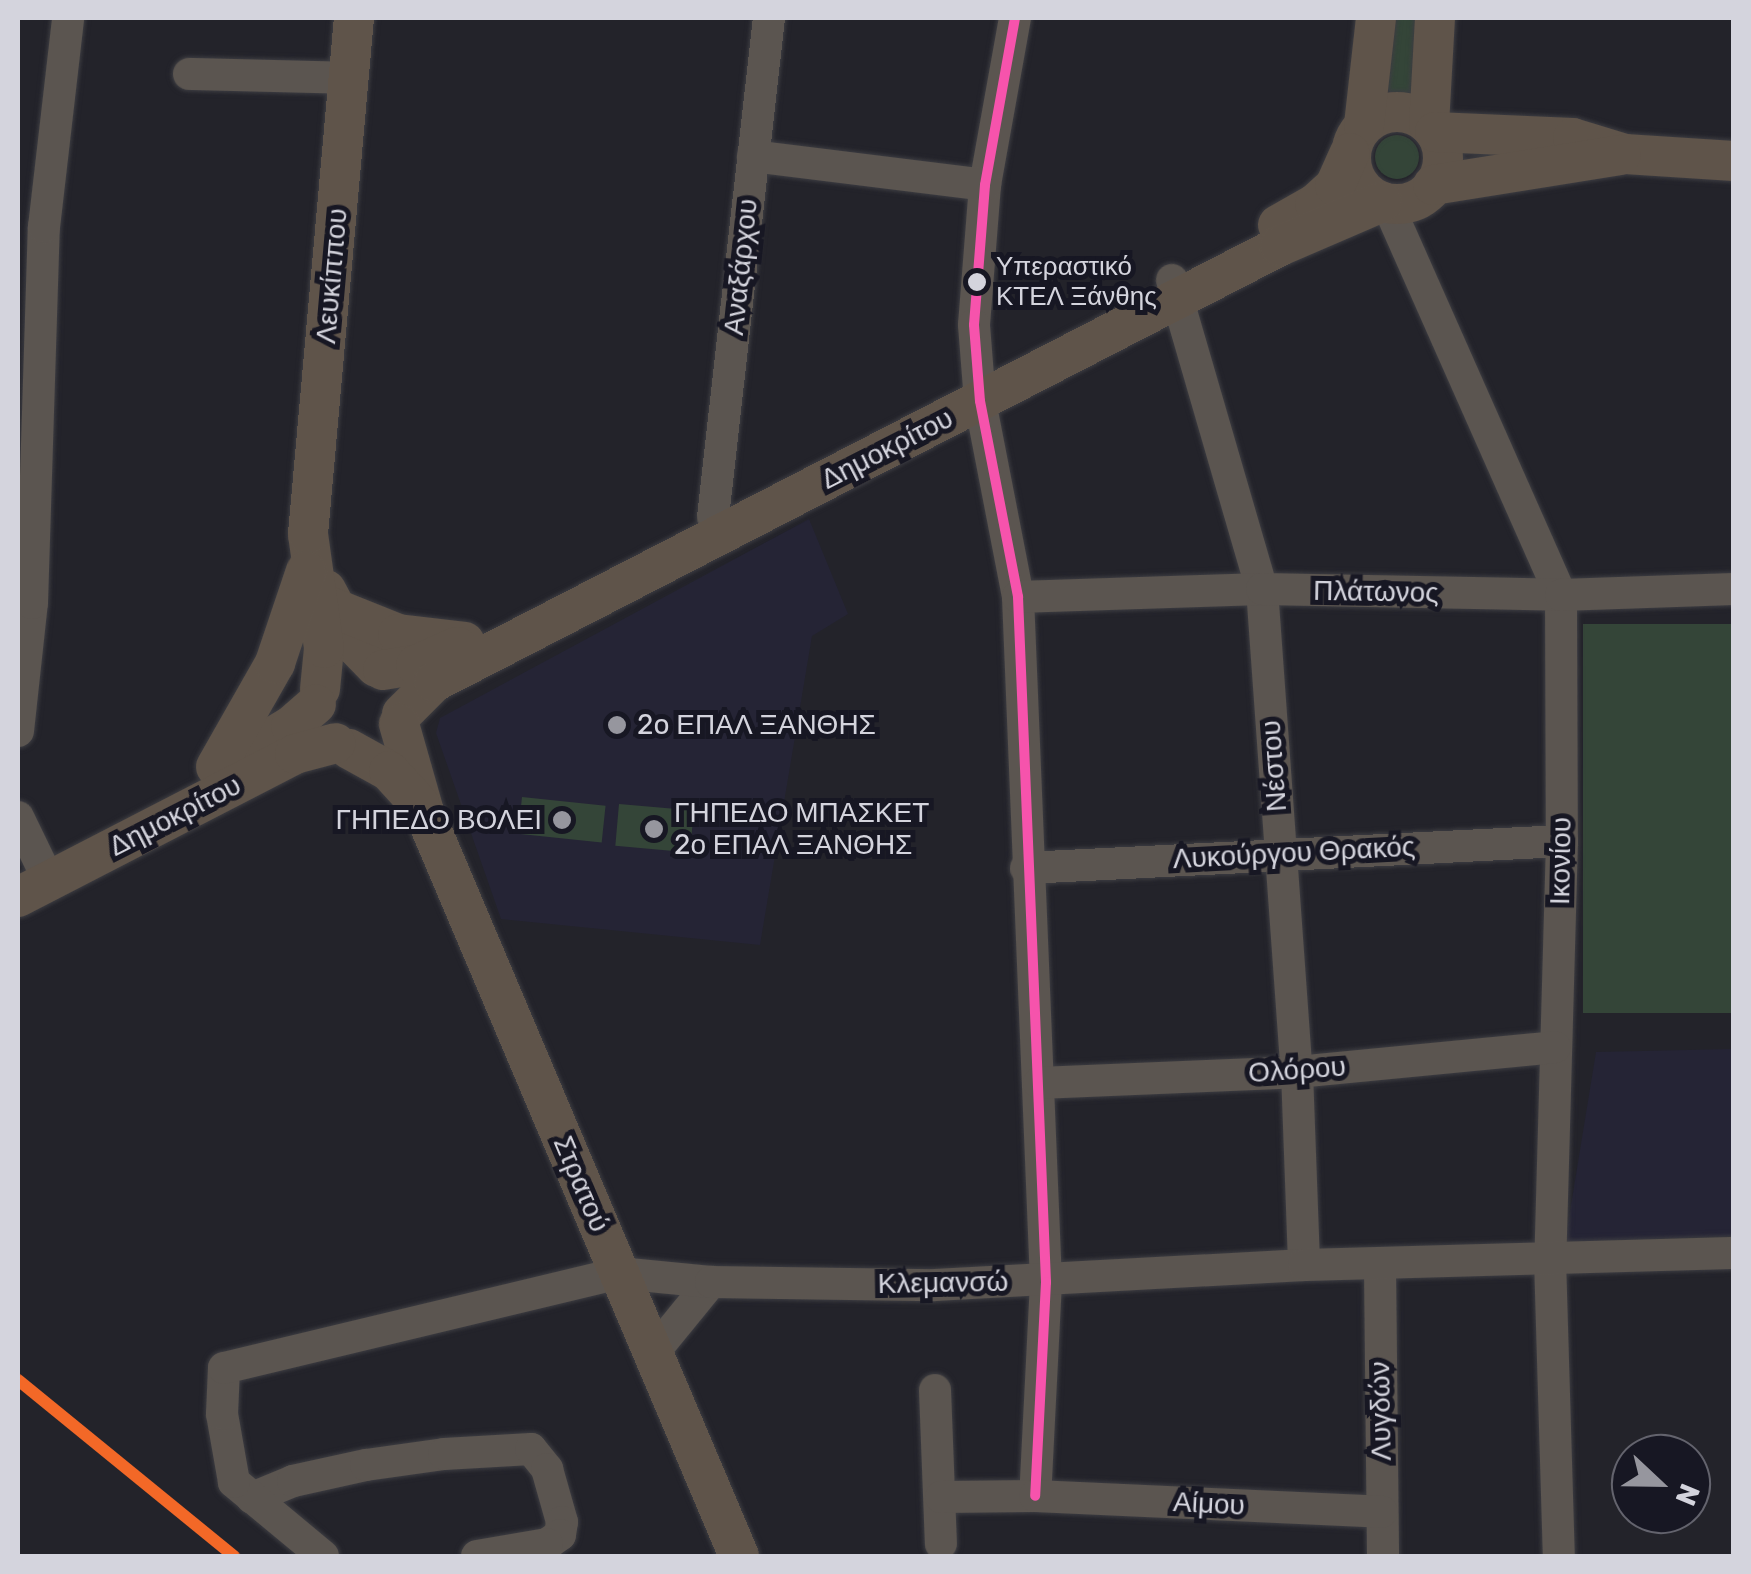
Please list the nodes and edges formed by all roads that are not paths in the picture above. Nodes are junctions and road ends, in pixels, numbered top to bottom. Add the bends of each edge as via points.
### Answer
1 (68, 18) edge
2 (354, 18) edge
3 (769, 18) edge
4 (1016, 18) edge
5 (1376, 18) edge
6 (1435, 18) edge
7 (189, 74) dead end
8 (349, 78) junction
9 (1432, 129) junction
10 (1358, 139) junction
11 (1625, 154) junction
12 (753, 156) junction
13 (1734, 161) edge
14 (985, 185) junction
15 (1433, 186) junction
16 (1385, 203) junction
17 (31, 225) edge
18 (1175, 290) junction
19 (978, 390) junction
20 (712, 517) junction
21 (309, 546) junction
22 (1734, 589) edge
23 (1262, 590) junction
24 (1561, 595) junction
25 (1018, 598) junction
26 (25, 603) edge
27 (331, 607) junction
28 (469, 642) junction
29 (380, 668) junction
30 (318, 697) junction
31 (401, 719) junction
32 (18, 731) edge
33 (342, 746) junction
34 (210, 775) junction
35 (424, 812) junction
36 (18, 817) edge
37 (1562, 841) junction
38 (1280, 853) junction
39 (1026, 868) junction
40 (31, 877) edge
41 (1555, 1046) junction
42 (1297, 1072) junction
43 (1039, 1083) junction
44 (1734, 1253) edge
45 (1550, 1259) junction
46 (1304, 1265) junction
47 (1380, 1266) junction
48 (619, 1274) junction
49 (711, 1282) junction
50 (1046, 1282) junction
51 (654, 1353) junction
52 (934, 1390) dead end
53 (1035, 1496) junction
54 (941, 1497) junction
55 (252, 1498) junction
56 (1382, 1512) junction
57 (941, 1544) dead end
58 (324, 1556) edge
59 (477, 1556) edge
60 (740, 1556) edge
61 (1383, 1556) edge
62 (1559, 1556) edge

1 - 17 street
2 - 8 main road, Λευκίππου
3 - 12 street, Αναξάρχου
4 - 14 street
5 - 10 main road
6 - 9 main road
7 - 8 street
8 - 21 main road, Λευκίππου
9 - 10 main road via 1404,112 1376,117
9 - 11 main road via 1573,138
9 - 15 main road via 1442,159
10 - 16 main road via 1358,183
10 - 18 main road, Δημοκρίτου via 1335,186 1315,204
11 - 13 main road
11 - 15 main road
12 - 14 street
12 - 20 street, Αναξάρχου
14 - 19 street via 974,325
15 - 16 main road via 1413,201
16 - 18 main road, Δημοκρίτου
16 - 24 street, Ικονίου
17 - 26 street
18 - 19 main road, Δημοκρίτου
18 - 23 street, Νέστου
19 - 20 main road, Δημοκρίτου
19 - 25 street
19 - 31 main road, Δημοκρίτου via 434,682
20 - 28 main road, Δημοκρίτου
21 - 27 main road, Λευκίππου
21 - 30 main road, Λευκίππου via 324,648
21 - 34 main road via 275,664
22 - 24 street, Πλάτωνος
23 - 24 street, Πλάτωνος
23 - 25 street, Πλάτωνος
23 - 38 street, Νέστου
24 - 37 street, Ικονίου
25 - 39 street
26 - 32 street
27 - 28 main road via 398,634
27 - 29 main road, Λευκίππου
28 - 29 main road, Δημοκρίτου via 416,666
29 - 30 main road via 364,663 337,669
29 - 31 main road via 399,689
30 - 33 main road via 324,733
30 - 34 main road, Δημοκρίτου via 291,726
31 - 33 main road via 379,745
31 - 35 main road, Στρατού
33 - 35 main road, Στρατού via 389,771
33 - 40 main road, Δημοκρίτου via 296,754
34 - 40 main road, Δημοκρίτου
35 - 48 main road, Στρατού
36 - 40 street
37 - 38 street, Λυκούργου Θρακός
37 - 41 street, Ικονίου
38 - 39 street, Λυκούργου Θρακός
38 - 42 street, Νέστου
39 - 43 street
41 - 42 street, Ολόρου
41 - 45 street, Ικονίου
42 - 43 street, Ολόρου
42 - 46 street, Νέστου
43 - 50 street
44 - 45 street, Κλεμανσώ
45 - 47 street, Κλεμανσώ
45 - 62 street, Ικονίου
46 - 47 street, Κλεμανσώ
46 - 50 street, Κλεμανσώ
47 - 56 street, Λυγδών
48 - 49 street, Κλεμανσώ
48 - 51 main road, Στρατού
48 - 55 street, Κλεμανσώ via 224,1368 222,1414 232,1475
49 - 50 street, Κλεμανσώ
49 - 51 street
50 - 53 street
51 - 60 main road, Στρατού
52 - 54 street
53 - 54 street, Αίμου
53 - 56 street, Αίμου
54 - 57 street
55 - 58 street
55 - 59 street via 366,1465 530,1449 547,1469 560,1535 547,1544
56 - 61 street, Λυγδών

